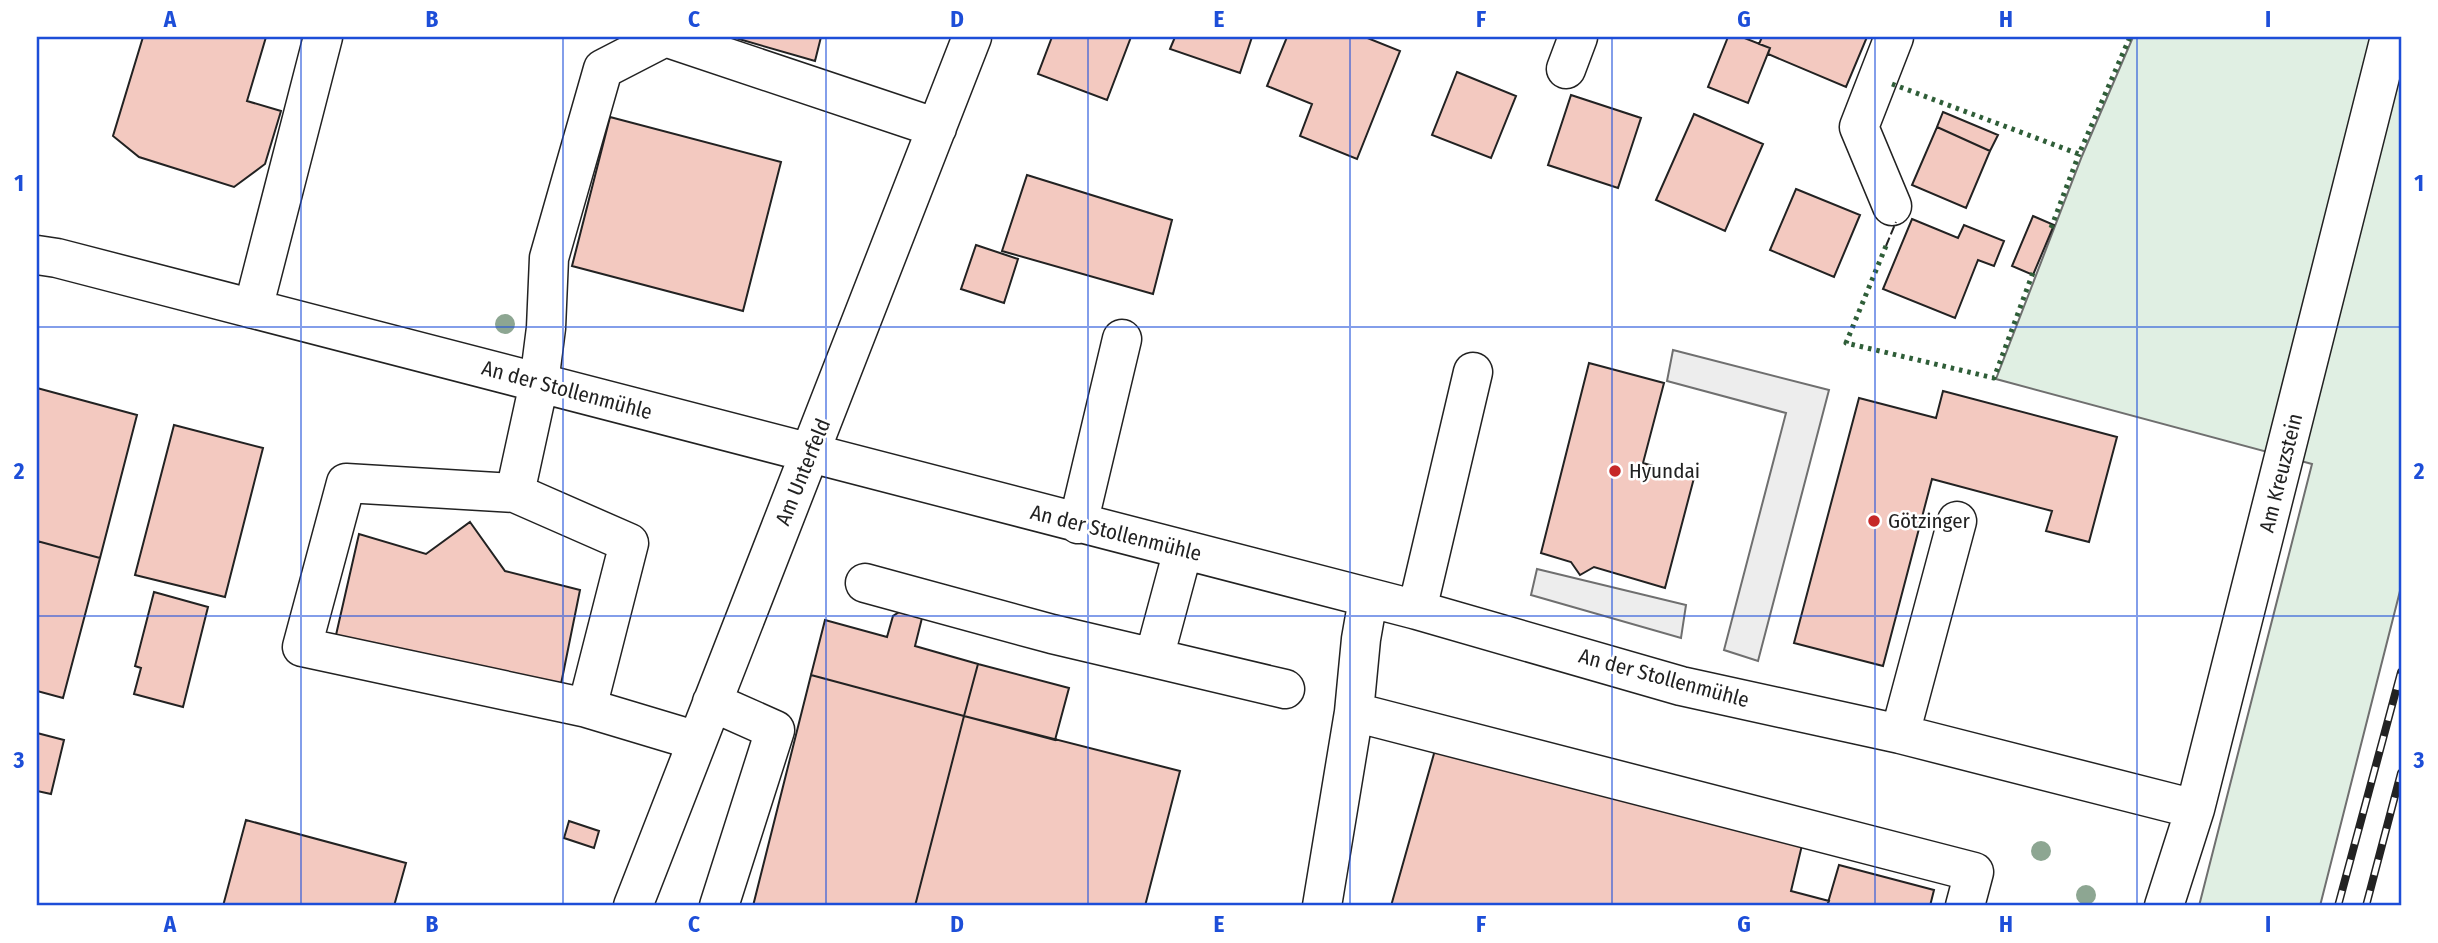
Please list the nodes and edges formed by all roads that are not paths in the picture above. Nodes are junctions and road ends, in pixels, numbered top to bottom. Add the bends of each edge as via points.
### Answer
1 (323, 37) edge
2 (972, 37) edge
3 (1894, 37) edge
4 (2390, 37) edge
5 (937, 128) junction
6 (1892, 206) dead end
7 (37, 256) edge
8 (253, 309) junction
9 (1122, 339) dead end
10 (1474, 372) dead end
11 (539, 383) junction
12 (811, 454) junction
13 (515, 493) junction
14 (1957, 521) dead end
15 (1078, 524) junction
16 (1183, 551) junction
17 (866, 583) dead end
18 (1368, 598) junction
19 (1417, 610) junction
20 (1154, 658) junction
21 (1285, 689) dead end
22 (712, 702) junction
23 (587, 708) junction
24 (1354, 712) junction
25 (1900, 734) junction
26 (697, 741) junction
27 (2195, 809) junction
28 (633, 906) edge
29 (719, 906) edge
30 (1322, 906) edge
31 (1965, 906) edge
32 (2164, 906) edge

1 - 8 street
2 - 5 street, Am Unterfeld
3 - 6 street via 1859,127
4 - 27 street, Am Kreuzstein
5 - 11 street via 665,37 603,69 549,258
5 - 12 street, Am Unterfeld
7 - 8 street, An der Stollenmühle
8 - 11 street, An der Stollenmühle
9 - 15 street
10 - 19 street
11 - 12 street, An der Stollenmühle
11 - 13 street
12 - 15 street, An der Stollenmühle
12 - 22 street, Am Unterfeld
13 - 23 street via 629,543
13 - 23 street via 346,483 302,647
14 - 25 street
15 - 16 street, An der Stollenmühle
16 - 18 street, An der Stollenmühle
16 - 20 street
17 - 20 street
18 - 19 street, An der Stollenmühle
18 - 24 street
19 - 25 street, An der Stollenmühle via 1681,686
20 - 21 street
22 - 26 street, Am Unterfeld
22 - 29 street via 775,730
23 - 26 street
24 - 30 street
24 - 31 street via 1974,872
25 - 27 street, An der Stollenmühle
26 - 28 street, Am Unterfeld
27 - 32 street, Am Kreuzstein

